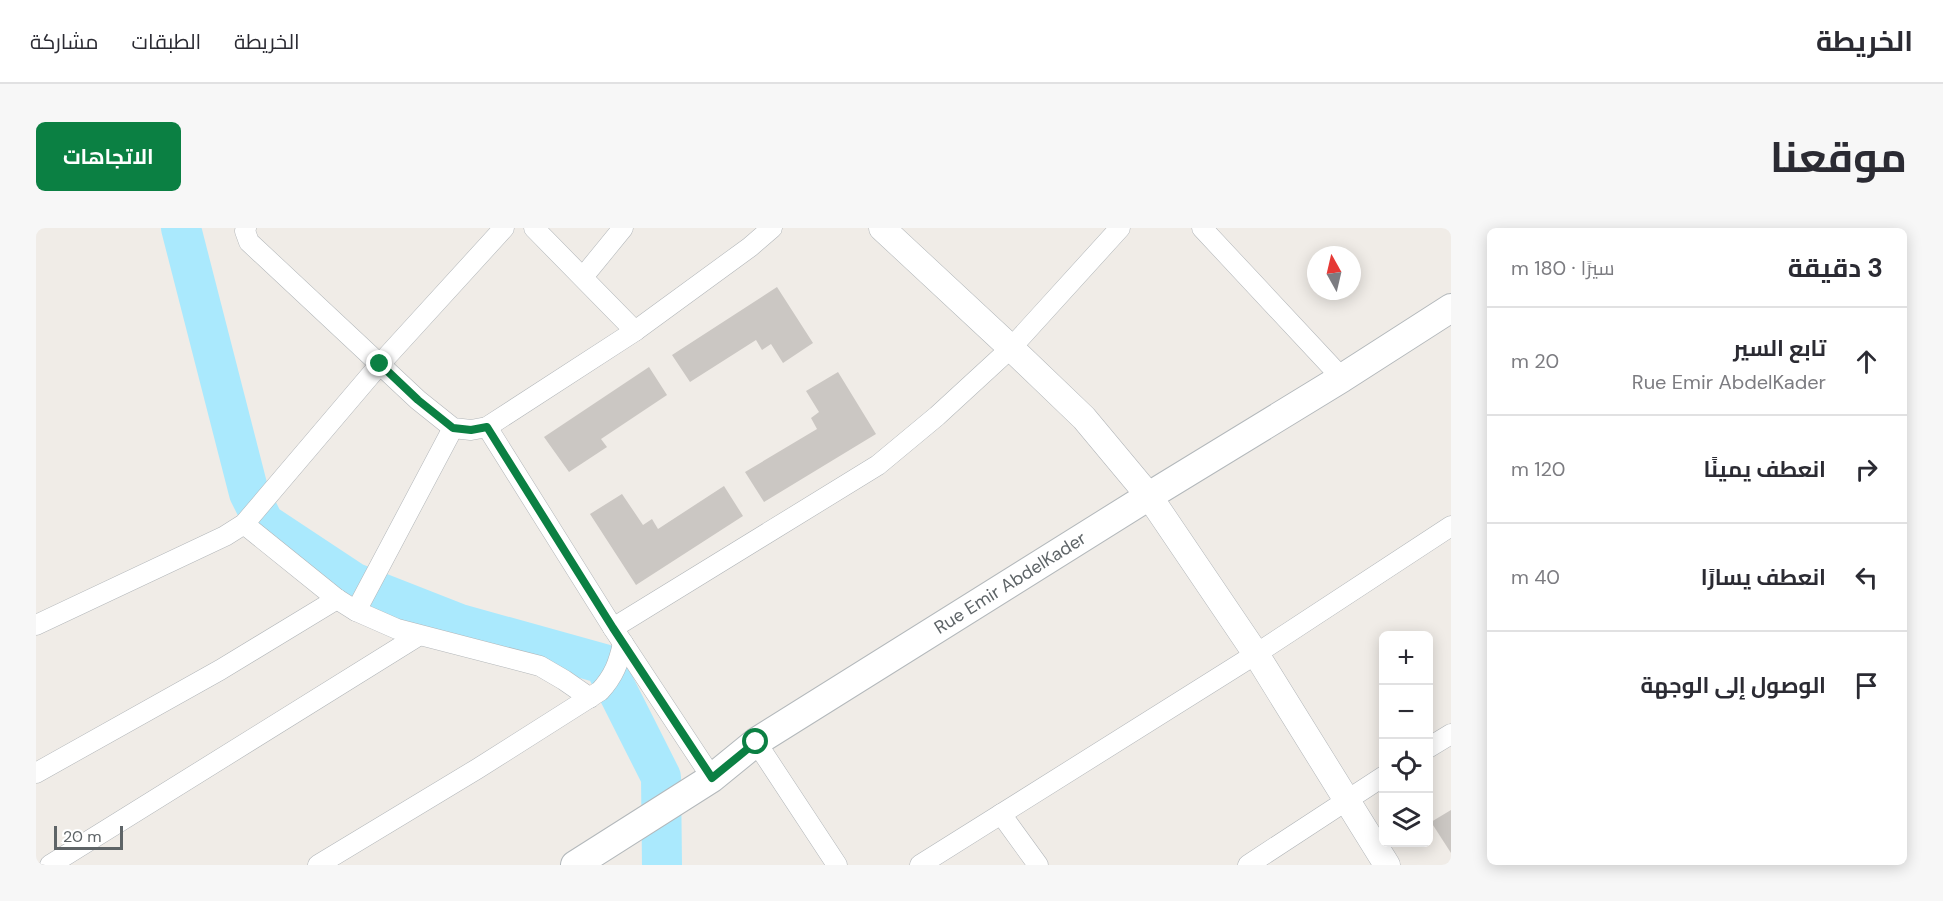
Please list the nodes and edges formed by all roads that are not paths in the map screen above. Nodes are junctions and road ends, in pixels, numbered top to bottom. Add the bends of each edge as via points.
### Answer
1 (246, 228) edge
2 (504, 228) edge
3 (534, 228) edge
4 (623, 228) edge
5 (772, 228) edge
6 (882, 228) edge
7 (1120, 228) edge
8 (1202, 228) edge
9 (583, 277) junction
10 (1451, 308) edge
11 (635, 331) junction
12 (1011, 348) junction
13 (380, 364) junction
14 (1342, 378) junction
15 (487, 427) junction
16 (453, 428) junction
17 (1149, 496) junction
18 (252, 515) junction
19 (1451, 526) edge
20 (337, 599) junction
21 (356, 611) junction
22 (36, 625) edge
23 (418, 636) junction
24 (619, 643) junction
25 (1256, 654) junction
26 (595, 694) junction
27 (1451, 734) edge
28 (756, 742) junction
29 (1433, 745) edge
30 (36, 773) edge
31 (712, 778) junction
32 (1379, 779) edge
33 (1346, 801) junction
34 (1001, 814) junction
35 (50, 865) edge
36 (318, 865) edge
37 (575, 865) edge
38 (837, 865) edge
39 (920, 865) edge
40 (1038, 865) edge
41 (1248, 865) edge
42 (1387, 865) edge

1 - 13 street via 249,242
2 - 13 street
3 - 9 street
4 - 9 street
5 - 11 street
6 - 12 street
7 - 12 street
8 - 14 street
9 - 11 street
10 - 14 main road, Rue Emir AbdelKader
11 - 15 street
12 - 17 street via 1084,418
12 - 24 street via 878,465
13 - 16 street
13 - 18 street
14 - 17 main road, Rue Emir AbdelKader
15 - 16 street
15 - 24 street
16 - 21 street
17 - 25 street
17 - 28 main road, Rue Emir AbdelKader
18 - 20 street
18 - 22 street via 225,536
19 - 25 street
20 - 21 street
20 - 30 street
21 - 23 street
23 - 26 street via 540,666
23 - 35 street
24 - 26 street via 613,676
24 - 31 street
25 - 33 street
25 - 34 street
26 - 36 street
27 - 29 street
28 - 31 main road, Rue Emir AbdelKader
28 - 38 street
31 - 37 main road, Rue Emir AbdelKader
32 - 33 street
33 - 41 street
33 - 42 street
34 - 39 street
34 - 40 street

